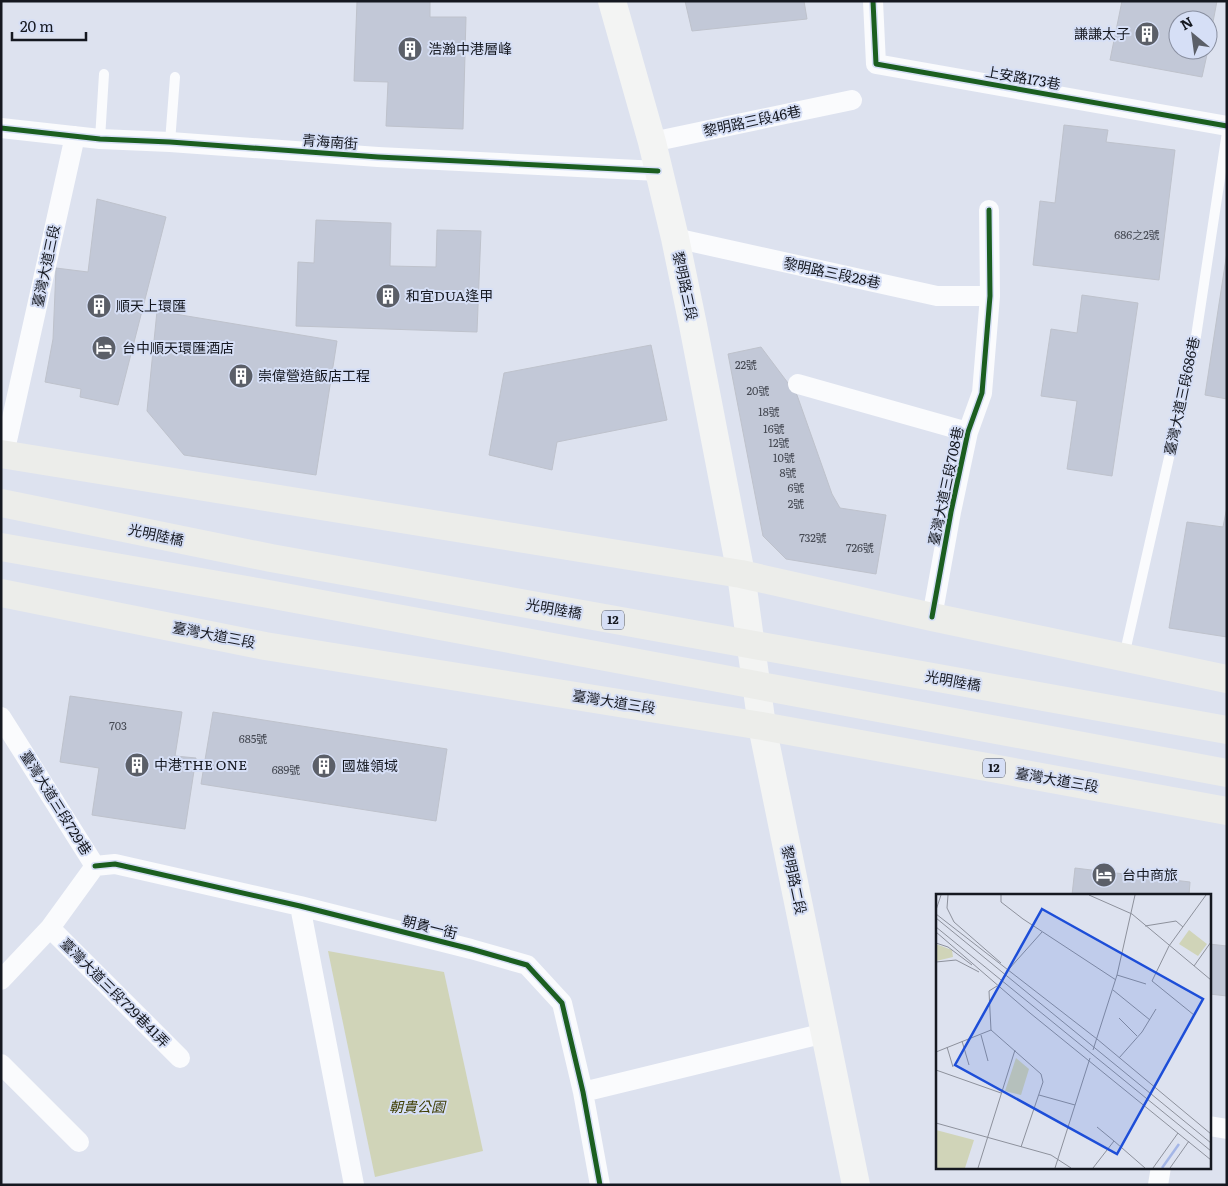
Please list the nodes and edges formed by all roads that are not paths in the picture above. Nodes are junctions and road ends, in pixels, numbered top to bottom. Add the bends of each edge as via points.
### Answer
1 (612, 1) edge
2 (873, 1) edge
3 (104, 74) dead end
4 (174, 77) dead end
5 (852, 100) dead end
6 (1227, 126) edge
7 (1, 128) edge
8 (1227, 132) edge
9 (75, 136) junction
10 (100, 139) junction
11 (170, 142) junction
12 (652, 142) junction
13 (658, 171) junction
14 (989, 210) dead end
15 (675, 238) junction
16 (990, 296) junction
17 (798, 384) dead end
18 (968, 432) junction
19 (3, 454) edge
20 (1, 503) edge
21 (1, 547) edge
22 (742, 574) junction
23 (1, 593) edge
24 (932, 617) junction
25 (1123, 658) junction
26 (1227, 679) edge
27 (1, 717) edge
28 (762, 726) junction
29 (1227, 730) edge
30 (1227, 773) edge
31 (1227, 811) edge
32 (95, 866) junction
33 (300, 906) junction
34 (50, 928) junction
35 (1, 980) edge
36 (825, 1033) junction
37 (180, 1058) dead end
38 (1, 1064) edge
39 (583, 1092) junction
40 (1210, 1126) edge
41 (1227, 1129) edge
42 (79, 1142) dead end
43 (1161, 1168) edge
44 (354, 1185) edge
45 (600, 1185) edge
46 (856, 1185) edge
47 (1158, 1185) edge

1 - 12 main road, 黎明路三段
2 - 6 street, 上安路173巷 via 876,64
3 - 10 lane
4 - 11 lane
5 - 12 street, 黎明路三段46巷
7 - 9 street, 青海南街
8 - 25 lane, 臺灣大道三段686巷 via 1195,344
9 - 10 street, 青海南街
9 - 19 street, 臺灣大道三段
10 - 11 street, 青海南街
11 - 13 street, 青海南街
12 - 13 main road, 黎明路三段
13 - 15 main road, 黎明路三段
14 - 16 street, 臺灣大道三段708巷
15 - 16 street, 黎明路三段28巷 via 937,296
15 - 22 main road, 黎明路三段
16 - 18 street, 臺灣大道三段708巷 via 982,393
17 - 18 street
18 - 24 street, 臺灣大道三段708巷
19 - 22 main road, 臺灣大道三段
20 - 29 main road, 光明陸橋 / 12 via 271,558
21 - 30 main road
22 - 24 main road, 臺灣大道三段
22 - 28 main road, 黎明路二段
23 - 28 main road, 臺灣大道三段 / 12 via 265,646
24 - 25 main road, 臺灣大道三段
25 - 26 main road, 臺灣大道三段
27 - 32 street, 臺灣大道三段729巷
28 - 31 main road, 臺灣大道三段 / 12
28 - 36 main road, 黎明路二段
32 - 33 street, 朝貴一街 via 115,864
32 - 34 street, 臺灣大道三段729巷
33 - 39 street, 朝貴一街 via 527,965 562,1003
33 - 44 street
34 - 35 street, 臺灣大道三段729巷
34 - 37 street, 臺灣大道三段729巷41弄
36 - 39 street
36 - 46 main road, 黎明路二段
38 - 42 street
39 - 45 street, 朝貴一街
40 - 41 street
43 - 47 street

